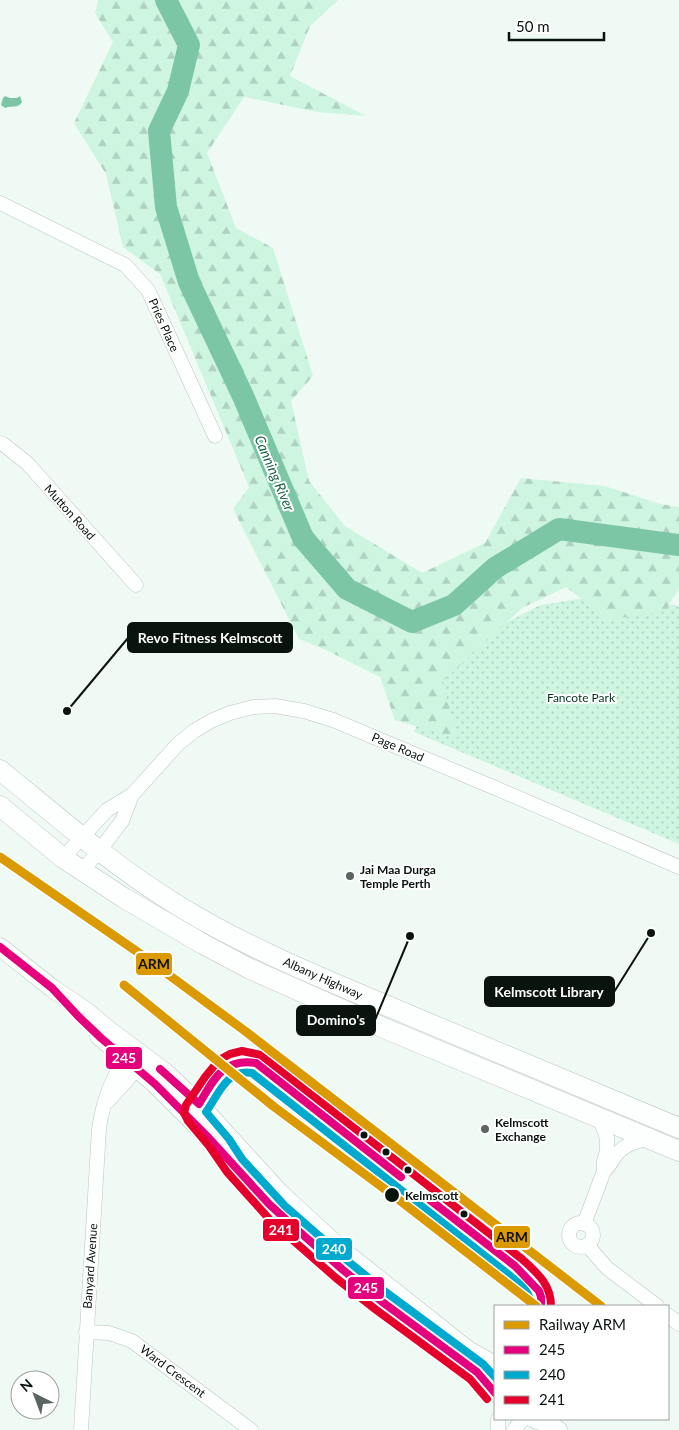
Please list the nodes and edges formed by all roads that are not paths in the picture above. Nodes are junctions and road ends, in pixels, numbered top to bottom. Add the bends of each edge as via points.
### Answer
1 (0, 203) edge
2 (215, 436) dead end
3 (0, 443) edge
4 (136, 586) dead end
5 (0, 770) edge
6 (132, 795) junction
7 (0, 806) edge
8 (82, 837) junction
9 (100, 852) junction
10 (63, 858) junction
11 (679, 867) edge
12 (82, 871) junction
13 (0, 947) edge
14 (396, 1009) junction
15 (386, 1029) junction
16 (135, 1058) junction
17 (199, 1104) junction
18 (600, 1119) junction
19 (679, 1128) edge
20 (648, 1139) junction
21 (679, 1152) edge
22 (234, 1165) junction
23 (604, 1171) junction
24 (584, 1224) junction
25 (587, 1245) junction
26 (656, 1305) edge
27 (669, 1316) edge
28 (679, 1324) edge
29 (86, 1332) junction
30 (494, 1364) edge
31 (494, 1392) edge
32 (522, 1420) edge
33 (537, 1420) edge
34 (81, 1430) edge
35 (251, 1430) edge
36 (514, 1430) edge
37 (558, 1430) edge

1 - 2 street, Pries Place via 124,265 148,290
3 - 4 street, Mutton Road via 27,463
5 - 8 highway, Albany Highway
6 - 8 street, Page Road via 106,810
6 - 9 street, Page Road via 122,821
6 - 11 street, Page Road via 178,744 211,721 253,707 275,706 323,716
7 - 10 highway, Albany Highway
8 - 9 highway, Albany Highway
8 - 10 street, Page Road
9 - 12 street, Page Road
9 - 14 highway, Albany Highway via 148,887 224,931
10 - 12 highway, Albany Highway
12 - 15 highway, Albany Highway via 250,969
13 - 16 main road via 52,988 84,1022
14 - 15 highway
14 - 19 highway, Albany Highway
15 - 18 highway, Albany Highway
16 - 17 main road via 165,1072
16 - 22 main road
16 - 29 street, Banyard Avenue via 122,1087 106,1104 99,1129
17 - 22 main road via 194,1112 196,1116
17 - 30 main road via 280,1193 342,1250 468,1350
18 - 20 highway, Albany Highway
18 - 23 street via 607,1138
20 - 21 highway, Albany Highway
20 - 23 street via 623,1148
22 - 31 main road via 274,1208 329,1258 477,1372
23 - 24 street
24 - 25 street via 593,1234
24 - 25 street via 574,1225 569,1236 575,1246
25 - 26 street via 607,1268
27 - 28 street
29 - 34 street, Banyard Avenue
29 - 35 street, Ward Crescent via 109,1333 132,1341
32 - 36 street
33 - 37 main road

